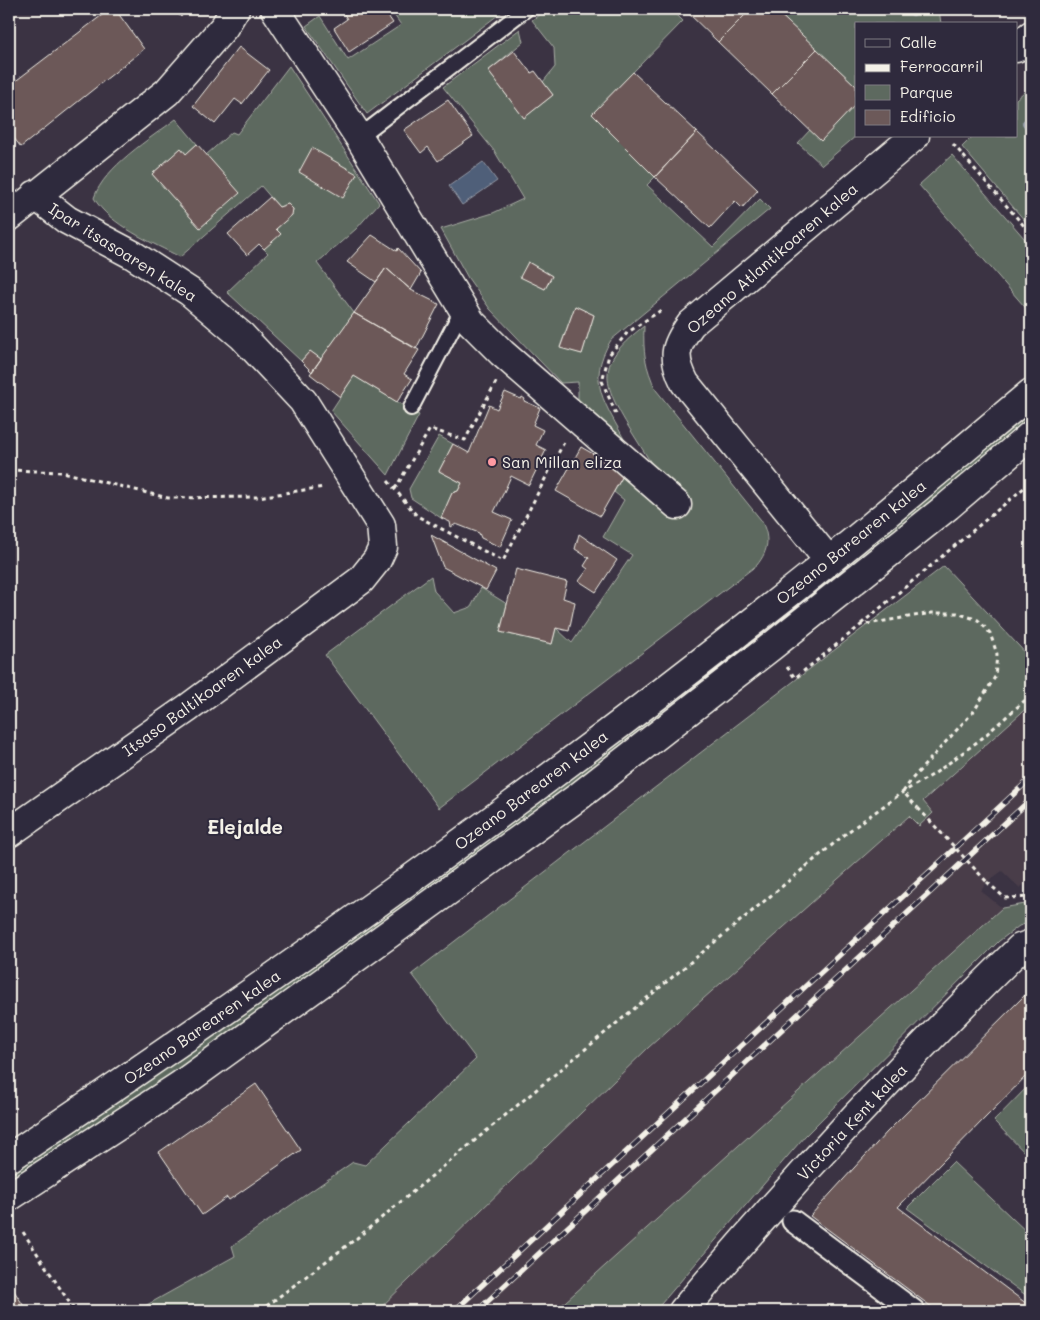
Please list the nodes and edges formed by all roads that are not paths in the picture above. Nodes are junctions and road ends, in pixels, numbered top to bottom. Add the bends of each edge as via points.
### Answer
1 (235, 9) edge
2 (275, 9) edge
3 (526, 9) edge
4 (1031, 35) edge
5 (1018, 46) edge
6 (359, 137) junction
7 (913, 138) edge
8 (35, 195) junction
9 (9, 217) edge
10 (463, 308) junction
11 (1031, 393) edge
12 (411, 408) dead end
13 (1031, 435) edge
14 (677, 505) dead end
15 (382, 547) joint
16 (829, 561) junction
17 (9, 833) edge
18 (1031, 944) edge
19 (9, 1158) edge
20 (9, 1197) edge
21 (794, 1221) dead end
22 (683, 1311) edge
23 (914, 1311) edge

1 - 8 street via 224,27 167,92
2 - 6 street
3 - 6 lane
4 - 5 street
6 - 10 street
7 - 16 street, Ozeano Atlantikoaren kalea via 691,324 676,350 676,362 686,382
8 - 9 street
8 - 15 street, Ipar itsasoaren kalea via 67,220 133,255 190,292 242,336 308,408 377,515
10 - 12 lane
10 - 14 street via 471,322 508,358
11 - 16 street, Ozeano Barearen kalea
13 - 20 street, Ozeano Barearen kalea via 948,506 578,796 194,1075
15 - 17 street, Itsaso Baltikoaren kalea via 377,560 361,580 188,708
16 - 19 street, Ozeano Barearen kalea via 578,756 349,924
18 - 22 street, Victoria Kent kalea via 1020,948 969,998 755,1226
21 - 23 street

